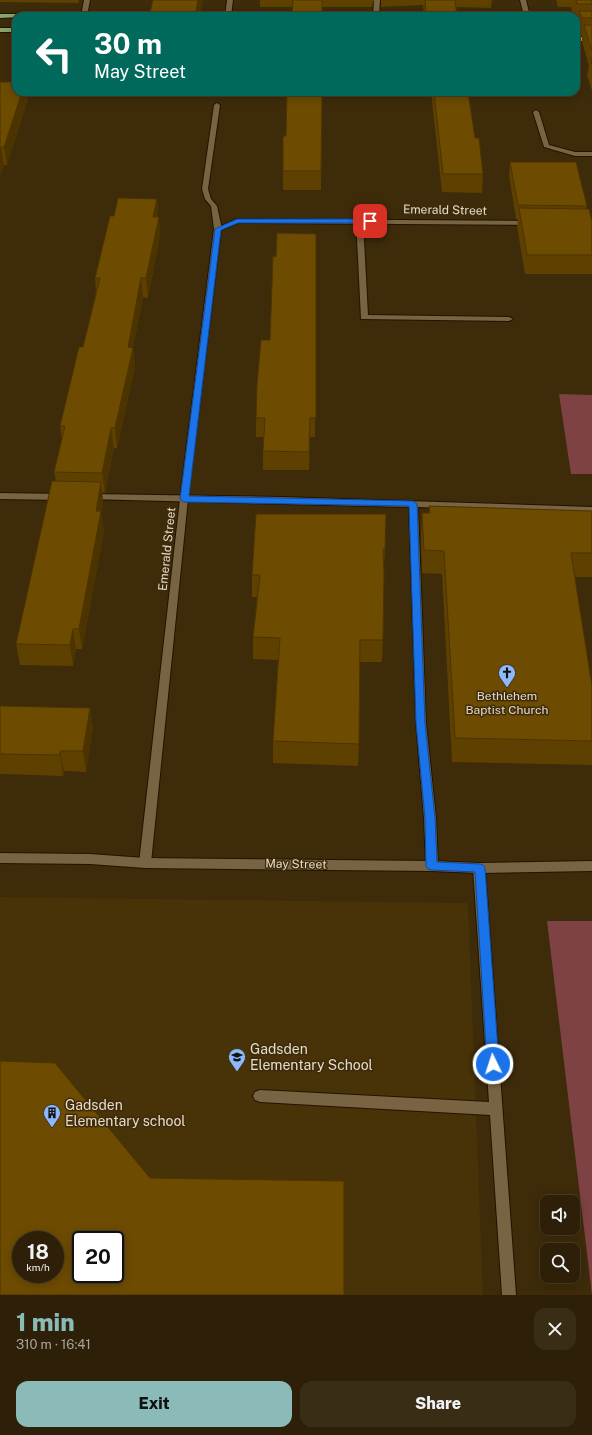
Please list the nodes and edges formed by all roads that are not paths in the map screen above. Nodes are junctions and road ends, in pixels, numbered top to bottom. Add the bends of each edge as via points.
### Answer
1 (87, 0) edge
2 (230, 0) edge
3 (377, 0) edge
4 (523, 0) edge
5 (85, 12) edge
6 (228, 12) edge
7 (376, 12) edge
8 (526, 12) edge
9 (0, 16) edge
10 (12, 16) edge
11 (580, 24) edge
12 (592, 24) edge
13 (0, 30) edge
14 (12, 30) edge
15 (580, 39) edge
16 (592, 39) edge
17 (217, 105) dead end
18 (536, 112) dead end
19 (592, 154) edge
20 (359, 221) junction
21 (538, 223) edge
22 (218, 229) junction
23 (509, 320) dead end
24 (0, 496) edge
25 (184, 499) junction
26 (413, 504) junction
27 (592, 510) edge
28 (0, 858) edge
29 (145, 863) junction
30 (432, 866) junction
31 (592, 866) edge
32 (480, 868) junction
33 (260, 1096) dead end
34 (496, 1109) junction
35 (509, 1295) edge

1 - 5 street
2 - 6 street
3 - 7 street
4 - 8 street
9 - 10 main road
11 - 12 main road
13 - 14 main road
15 - 16 main road
17 - 22 street via 205,189 208,199 214,206
18 - 19 street via 546,146 575,154
20 - 21 street, Emerald Street
20 - 22 street, Emerald Street via 237,221
20 - 23 street via 364,317
22 - 25 street, Emerald Street
24 - 25 street
25 - 26 street
25 - 29 street, Emerald Street
26 - 27 street
26 - 30 street via 421,723
28 - 29 street, May Street via 90,859
29 - 30 street, May Street
30 - 32 street, May Street
31 - 32 street, May Street
32 - 34 street
33 - 34 street
34 - 35 street

